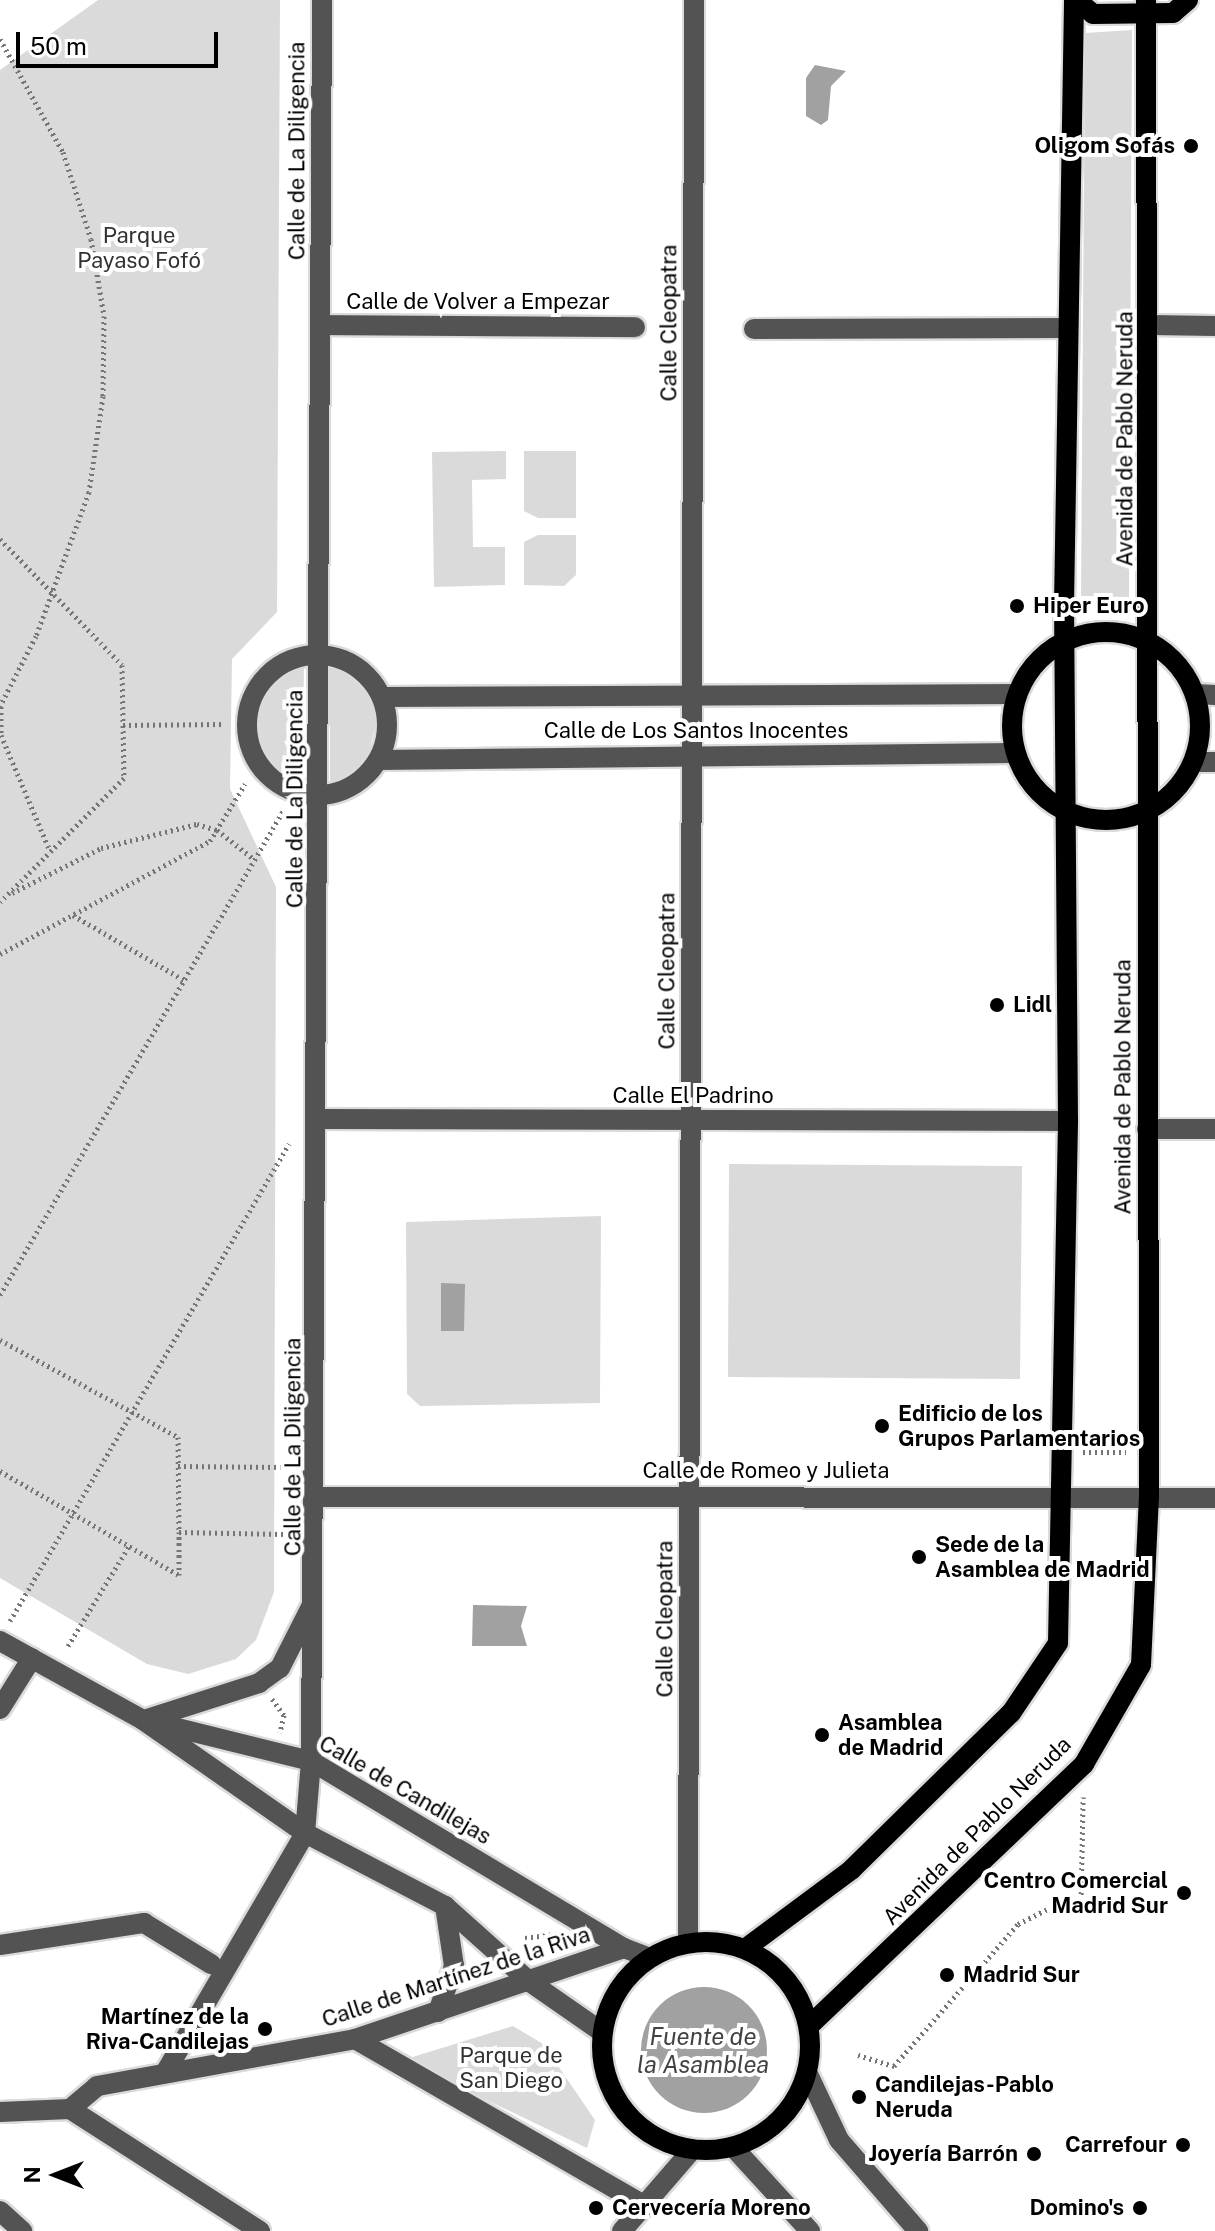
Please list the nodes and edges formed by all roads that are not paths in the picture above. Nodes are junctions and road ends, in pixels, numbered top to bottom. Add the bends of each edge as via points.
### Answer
1 (322, 0) edge
2 (694, 0) edge
3 (1075, 0) edge
4 (1188, 0) edge
5 (1146, 7) edge
6 (321, 325) junction
7 (1150, 325) junction
8 (1215, 326) edge
9 (635, 327) dead end
10 (1068, 328) junction
11 (754, 329) dead end
12 (1064, 640) junction
13 (1147, 640) junction
14 (320, 654) junction
15 (1016, 694) junction
16 (1206, 695) edge
17 (692, 696) junction
18 (382, 697) junction
19 (1014, 753) junction
20 (692, 757) junction
21 (379, 760) junction
22 (1205, 762) edge
23 (317, 796) junction
24 (1148, 812) junction
25 (1067, 814) junction
26 (318, 1119) junction
27 (690, 1120) junction
28 (1068, 1121) junction
29 (1147, 1129) junction
30 (1215, 1129) edge
31 (689, 1494) junction
32 (1058, 1496) junction
33 (318, 1497) junction
34 (1149, 1497) junction
35 (1215, 1498) edge
36 (315, 1598) junction
37 (4, 1634) edge
38 (32, 1658) junction
39 (0, 1709) edge
40 (143, 1720) junction
41 (311, 1761) junction
42 (305, 1833) junction
43 (445, 1906) junction
44 (688, 1942) junction
45 (0, 1945) edge
46 (624, 1948) junction
47 (746, 1948) junction
48 (648, 1957) junction
49 (211, 1964) dead end
50 (530, 1982) junction
51 (438, 2012) junction
52 (809, 2026) junction
53 (602, 2032) junction
54 (355, 2039) junction
55 (807, 2072) junction
56 (165, 2073) junction
57 (70, 2109) junction
58 (0, 2112) edge
59 (733, 2147) junction
60 (692, 2150) junction
61 (645, 2206) junction
62 (0, 2211) edge
63 (22, 2231) edge
64 (260, 2231) edge
65 (622, 2231) edge
66 (810, 2231) edge
67 (918, 2231) edge

1 - 6 street, Calle de La Diligencia
2 - 17 street, Calle Cleopatra
3 - 5 main road via 1093,14
3 - 10 main road
4 - 5 main road via 1173,13
5 - 7 main road, Avenida de Pablo Neruda
6 - 9 street, Calle de Volver a Empezar
6 - 14 street, Calle de La Diligencia
7 - 8 street
7 - 13 main road, Avenida de Pablo Neruda
10 - 11 street
10 - 12 main road
12 - 13 main road via 1105,631
12 - 15 main road via 1033,665
12 - 25 main road
13 - 16 main road
13 - 24 main road, Avenida de Pablo Neruda
14 - 18 street via 357,666
14 - 23 street, Calle de La Diligencia
14 - 23 street via 297,656 261,681 246,723 254,756 275,782
15 - 17 street, Calle de Los Santos Inocentes
15 - 19 main road
16 - 22 main road via 1201,729
17 - 18 street, Calle de Los Santos Inocentes
17 - 20 street, Calle Cleopatra
18 - 21 street via 387,729
19 - 20 street, Calle de Los Santos Inocentes
19 - 25 main road via 1032,788
20 - 21 street, Calle de Los Santos Inocentes
20 - 27 street, Calle Cleopatra
21 - 23 street via 353,786
22 - 24 main road
23 - 26 street, Calle de La Diligencia
24 - 25 main road via 1106,822
24 - 29 main road, Avenida de Pablo Neruda
25 - 28 main road
26 - 27 street, Calle El Padrino
26 - 33 street, Calle de La Diligencia
27 - 28 street, Calle El Padrino
27 - 31 street, Calle Cleopatra
28 - 32 main road
29 - 30 street
29 - 34 main road, Avenida de Pablo Neruda
31 - 32 street, Calle de Romeo y Julieta
31 - 33 street, Calle de Romeo y Julieta
31 - 44 street, Calle Cleopatra
32 - 34 street, Calle de Romeo y Julieta
32 - 47 main road via 1058,1643 1011,1713 851,1870
33 - 36 street, Calle de La Diligencia
34 - 35 street, Calle de Romeo y Julieta
34 - 52 main road, Avenida de Pablo Neruda via 1141,1665 1084,1764
36 - 40 street, Calle de La Diligencia via 280,1668 259,1683
36 - 41 street, Calle de La Diligencia
37 - 38 street, Calle de Candilejas
38 - 39 street
38 - 40 street, Calle de Candilejas
40 - 41 street, Calle de Candilejas
40 - 42 street, Calle de Candilejas
41 - 42 street, Calle de La Diligencia
41 - 46 street, Calle de Candilejas
42 - 43 street, Calle de Candilejas
42 - 56 street, Calle de La Diligencia
43 - 50 street, Calle de Candilejas
43 - 51 street via 454,1966
44 - 47 main road
44 - 48 main road
45 - 49 street via 144,1923
46 - 48 street, Calle de Martínez de la Riva
46 - 50 street, Calle de Martínez de la Riva
47 - 52 main road via 789,1980
48 - 53 main road via 614,1995
50 - 51 street, Calle de Martínez de la Riva
50 - 53 street, Calle de Candilejas
51 - 54 street, Calle de Martínez de la Riva
52 - 55 main road
53 - 60 main road via 604,2073 624,2112 655,2138
54 - 56 street, Calle de Martínez de la Riva
54 - 61 street
55 - 59 main road via 789,2110
55 - 67 street via 839,2140
56 - 57 street, Calle de Martínez de la Riva via 97,2086
57 - 58 street
57 - 64 street
59 - 60 main road
59 - 66 street
60 - 61 street
61 - 65 street
62 - 63 street

